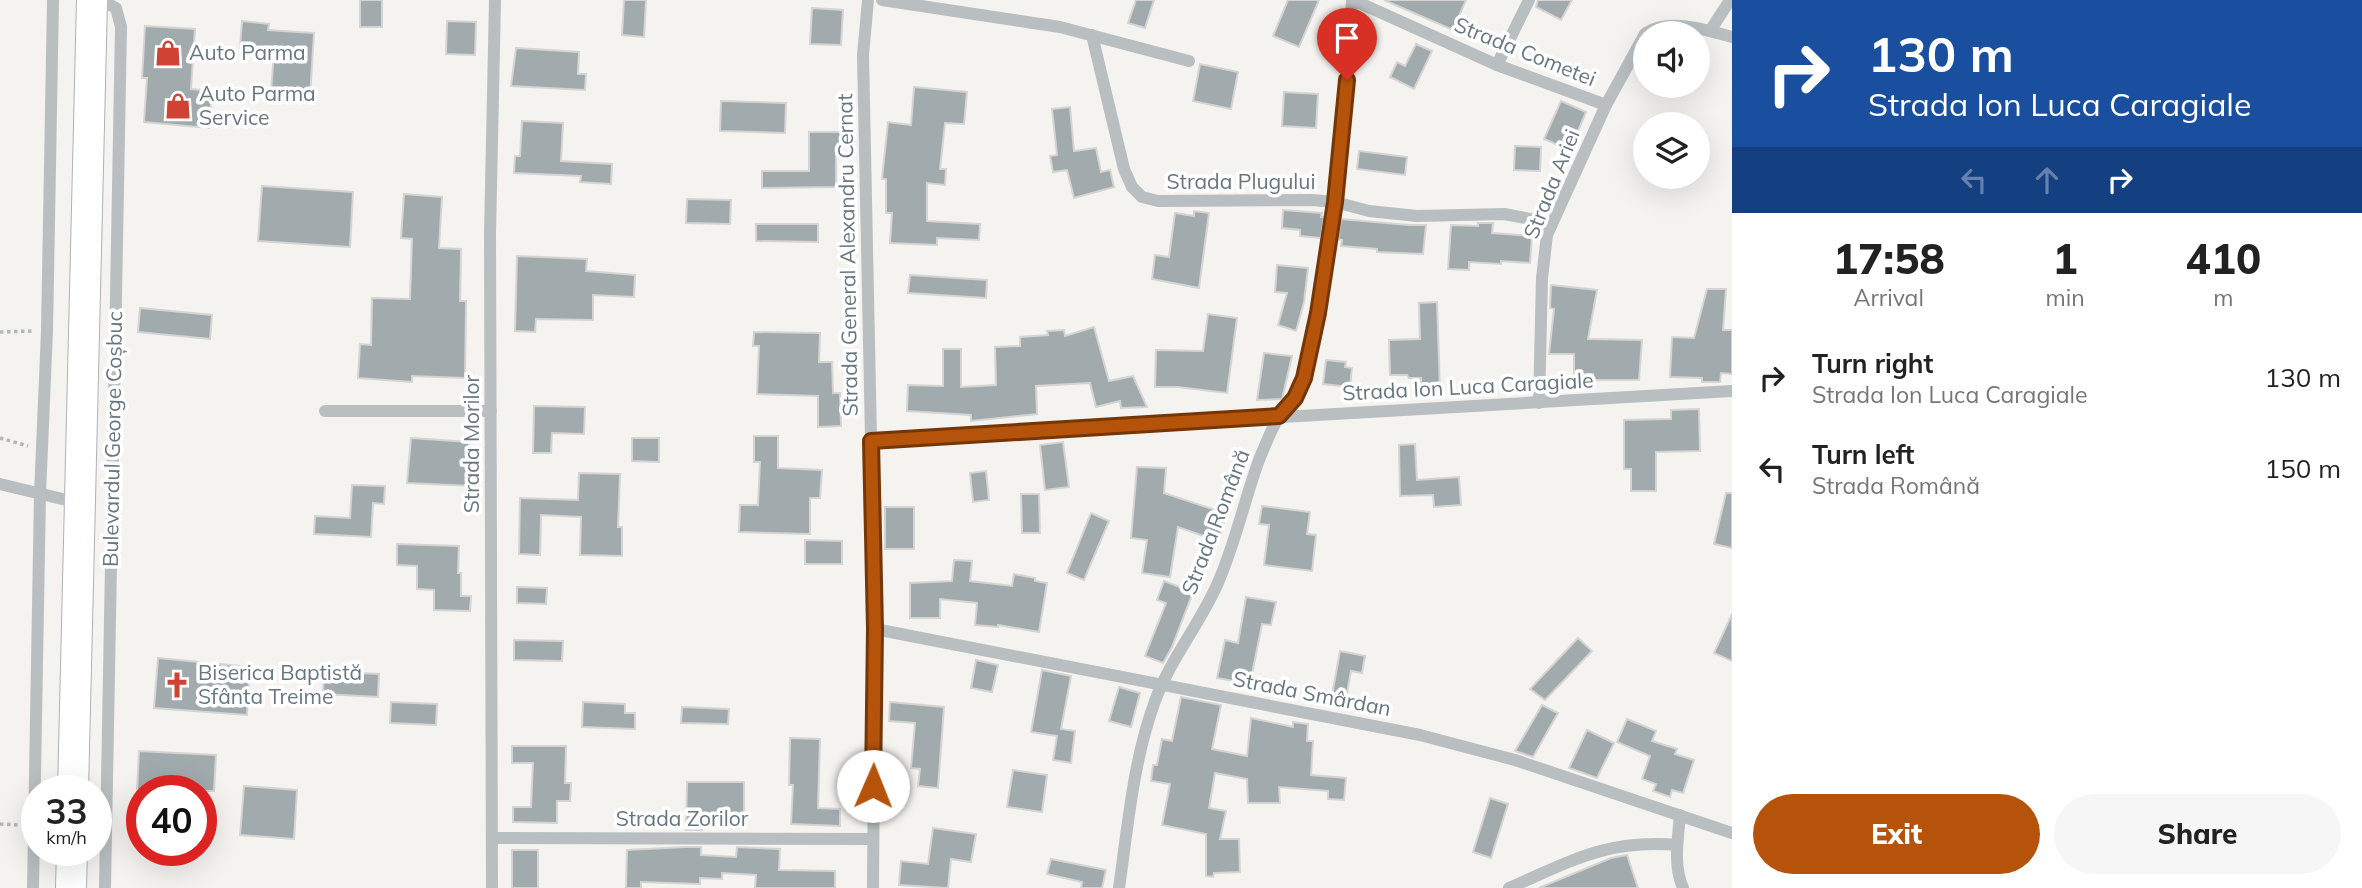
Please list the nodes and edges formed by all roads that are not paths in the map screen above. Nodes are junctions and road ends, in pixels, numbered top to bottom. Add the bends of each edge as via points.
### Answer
1 (53, 0) edge
2 (100, 0) edge
3 (495, 0) edge
4 (868, 0) edge
5 (882, 0) edge
6 (1353, 0) edge
7 (1529, 0) edge
8 (1730, 0) edge
9 (111, 3) edge
10 (1710, 31) joint
11 (1092, 35) junction
12 (1732, 37) edge
13 (1633, 56) edge
14 (1189, 61) dead end
15 (1497, 65) junction
16 (1606, 105) junction
17 (1335, 202) junction
18 (1552, 223) junction
19 (1732, 391) edge
20 (1539, 403) junction
21 (325, 411) dead end
22 (491, 411) junction
23 (1279, 416) junction
24 (871, 441) junction
25 (0, 484) edge
26 (40, 494) junction
27 (79, 503) junction
28 (875, 629) junction
29 (1161, 685) junction
30 (73, 775) edge
31 (1680, 815) junction
32 (1732, 833) edge
33 (492, 838) junction
34 (873, 839) junction
35 (1677, 845) junction
36 (72, 866) edge
37 (33, 888) edge
38 (71, 888) edge
39 (105, 888) edge
40 (492, 888) edge
41 (873, 888) edge
42 (1119, 888) edge
43 (1509, 888) edge
44 (1683, 888) edge

1 - 26 street
2 - 9 street
3 - 22 street, Strada Morilor
4 - 24 street, Strada General Alexandru Cernat via 863,55
5 - 11 street
6 - 15 street, Strada Cometei
6 - 17 street, Strada Română
7 - 15 street
8 - 10 street
9 - 27 main road, Bulevardul George Coșbuc
9 - 39 street, Bulevardul George Coșbuc via 121,27
10 - 12 street, Strada Ariei
11 - 14 street
11 - 17 street, Strada Plugului via 1124,169 1143,197 1176,202
13 - 16 street, Strada Ariei
15 - 16 street, Strada Cometei
16 - 18 street, Strada Ariei
17 - 18 street, Strada Plugului via 1417,216 1504,214
17 - 23 street, Strada Română via 1304,378
18 - 20 street, Strada Ariei via 1542,278
19 - 20 street, Strada Ion Luca Caragiale
20 - 23 street, Strada Ion Luca Caragiale
21 - 22 street
22 - 33 street, Strada Morilor
23 - 24 street, Strada Ion Luca Caragiale
23 - 29 street, Strada Română via 1217,585
24 - 28 street, Strada General Alexandru Cernat
25 - 26 street
26 - 27 street
26 - 37 street
27 - 30 main road, Bulevardul George Coșbuc
28 - 29 street, Strada Smârdan
28 - 34 street, Strada General Alexandru Cernat
29 - 31 street, Strada Smârdan via 1419,735 1515,760
29 - 42 street, Strada Română via 1142,746
31 - 32 street, Strada Smârdan
31 - 35 street
33 - 34 street, Strada Zorilor
33 - 40 street, Strada Morilor
34 - 41 street, Strada General Alexandru Cernat
35 - 43 street via 1613,846
35 - 44 street
36 - 38 main road

